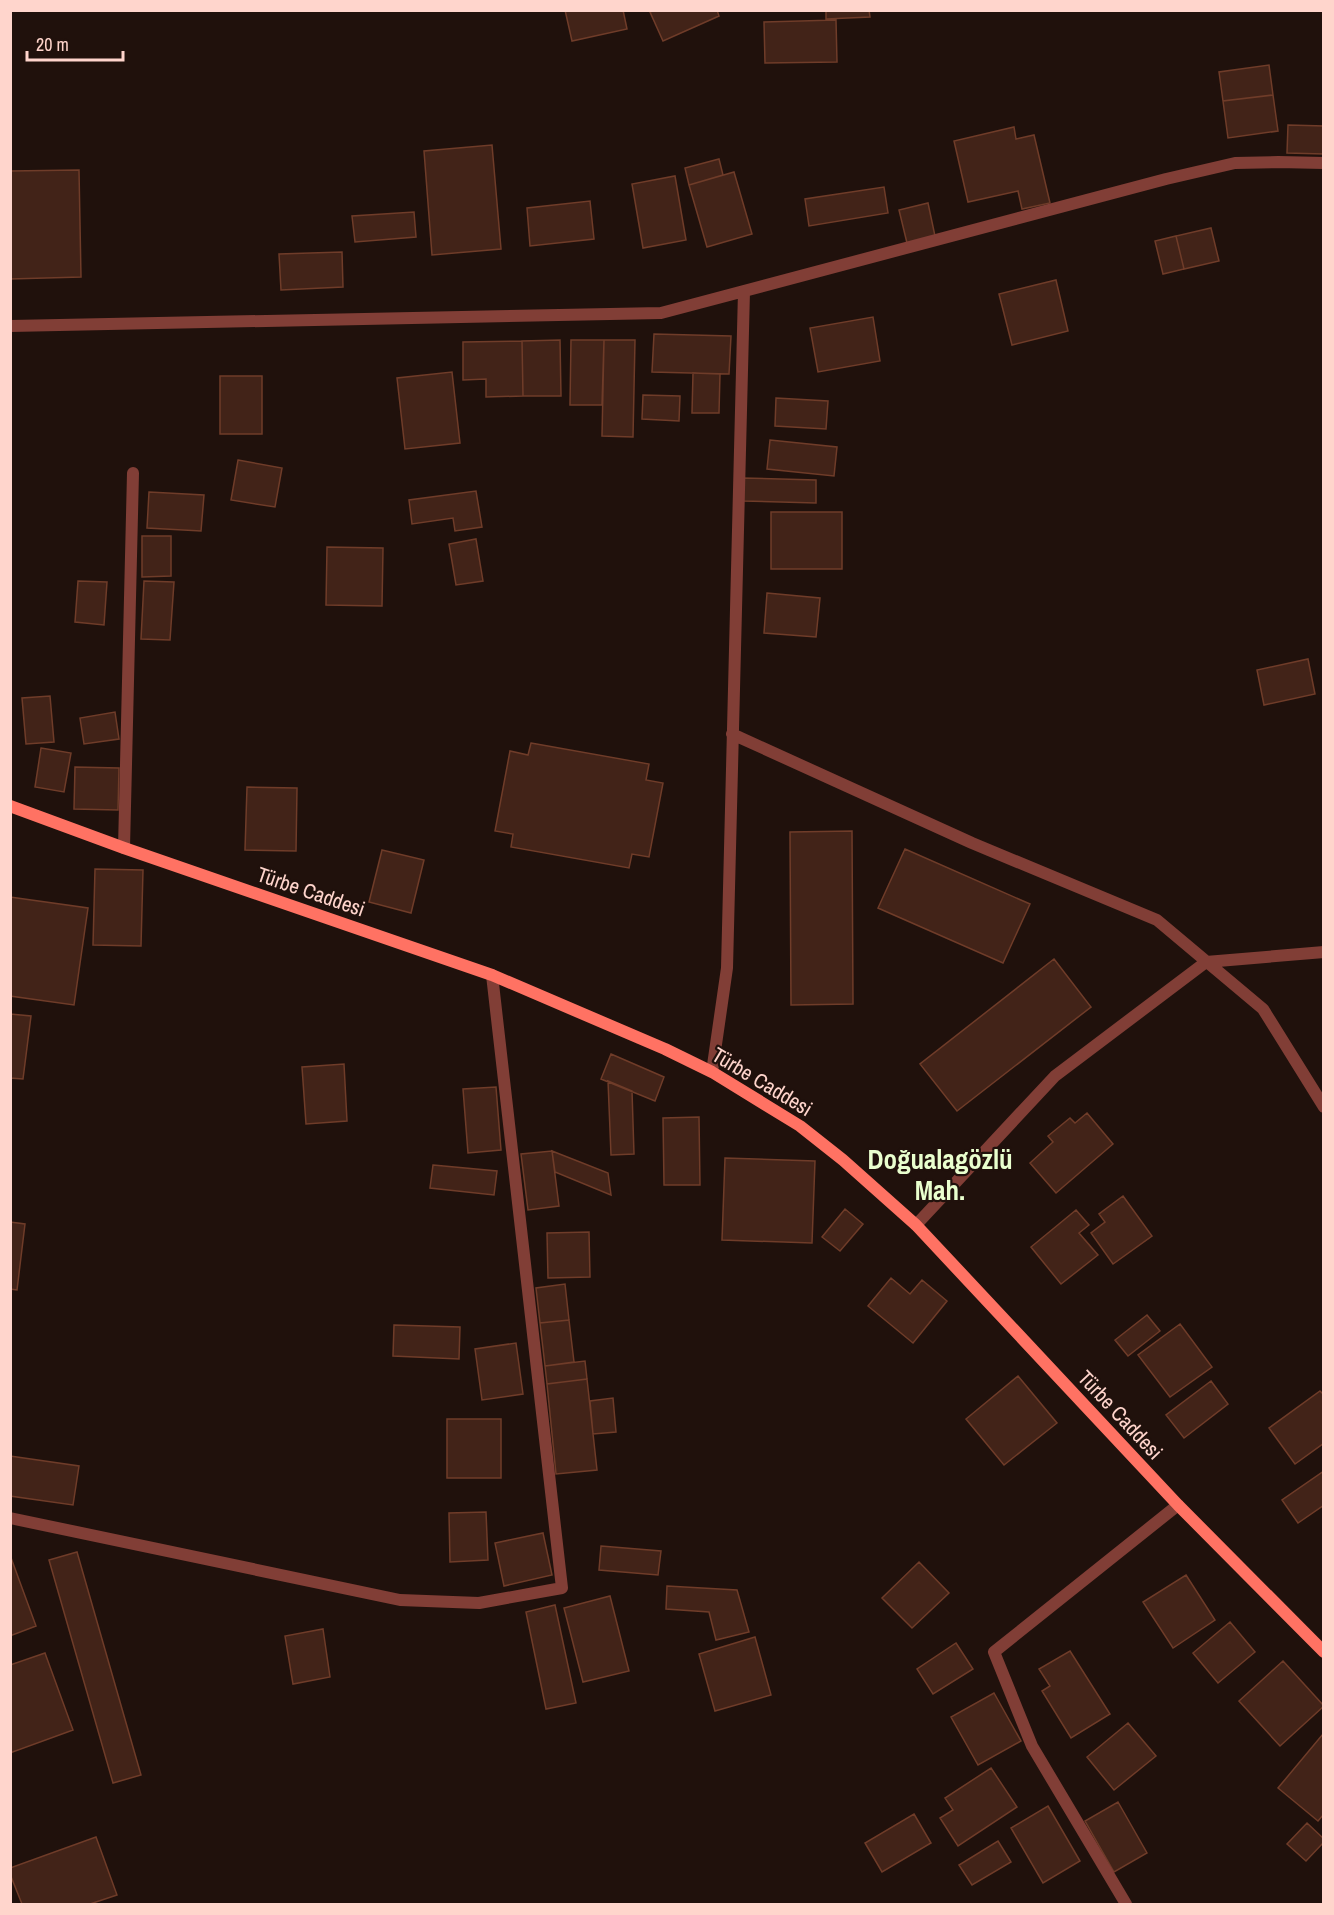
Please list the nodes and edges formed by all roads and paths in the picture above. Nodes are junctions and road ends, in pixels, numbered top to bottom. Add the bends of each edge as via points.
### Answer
1 (1323, 164) edge
2 (744, 291) junction
3 (10, 326) edge
4 (133, 474) dead end
5 (732, 734) junction
6 (10, 806) edge
7 (124, 848) junction
8 (1323, 952) edge
9 (1206, 962) junction
10 (492, 975) junction
11 (712, 1072) junction
12 (1323, 1107) edge
13 (916, 1225) junction
14 (1178, 1505) junction
15 (10, 1518) edge
16 (1323, 1652) edge
17 (1125, 1905) edge

1 - 2 street via 1235,163
2 - 3 street via 661,313
2 - 5 street
4 - 7 street
5 - 9 street via 972,843 1158,920
5 - 11 street via 727,968
6 - 7 street, Türbe Caddesi
7 - 10 street, Türbe Caddesi
8 - 9 street
9 - 12 street via 1263,1009
9 - 13 street via 1055,1076
10 - 11 street, Türbe Caddesi
10 - 15 street via 562,1588 479,1603 400,1600
11 - 13 street, Türbe Caddesi via 800,1126
13 - 14 street, Türbe Caddesi
14 - 16 street, Türbe Caddesi
14 - 17 street via 994,1653 1032,1746

